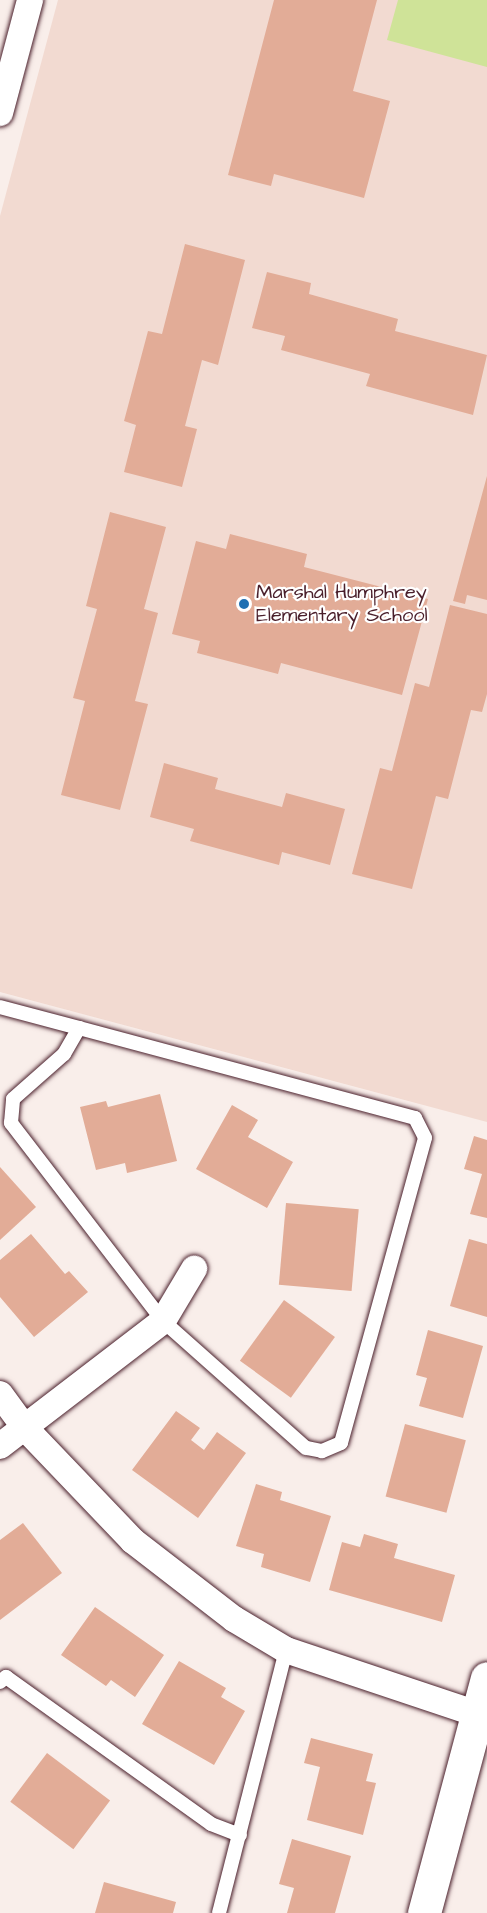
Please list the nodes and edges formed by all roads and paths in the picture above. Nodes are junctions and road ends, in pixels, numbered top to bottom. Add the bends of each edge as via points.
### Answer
1 (30, 0) edge
2 (7, 61) edge
3 (0, 113) edge
4 (0, 1007) edge
5 (79, 1028) junction
6 (194, 1269) dead end
7 (163, 1321) junction
8 (0, 1394) edge
9 (25, 1428) junction
10 (0, 1446) edge
11 (286, 1650) junction
12 (487, 1678) edge
13 (0, 1682) edge
14 (477, 1714) junction
15 (240, 1835) junction
16 (219, 1913) edge
17 (424, 1913) edge

1 - 2 street
2 - 3 street
4 - 5 lane
5 - 7 lane via 64,1054 13,1099 11,1123
5 - 7 lane via 415,1118 425,1138 341,1443 322,1451 306,1448
6 - 7 street
7 - 9 street
8 - 9 street
9 - 10 street
9 - 11 street via 133,1541 234,1619
11 - 14 street
11 - 15 lane
12 - 14 street
13 - 15 lane via 6,1677 211,1824
14 - 17 street
15 - 16 lane

